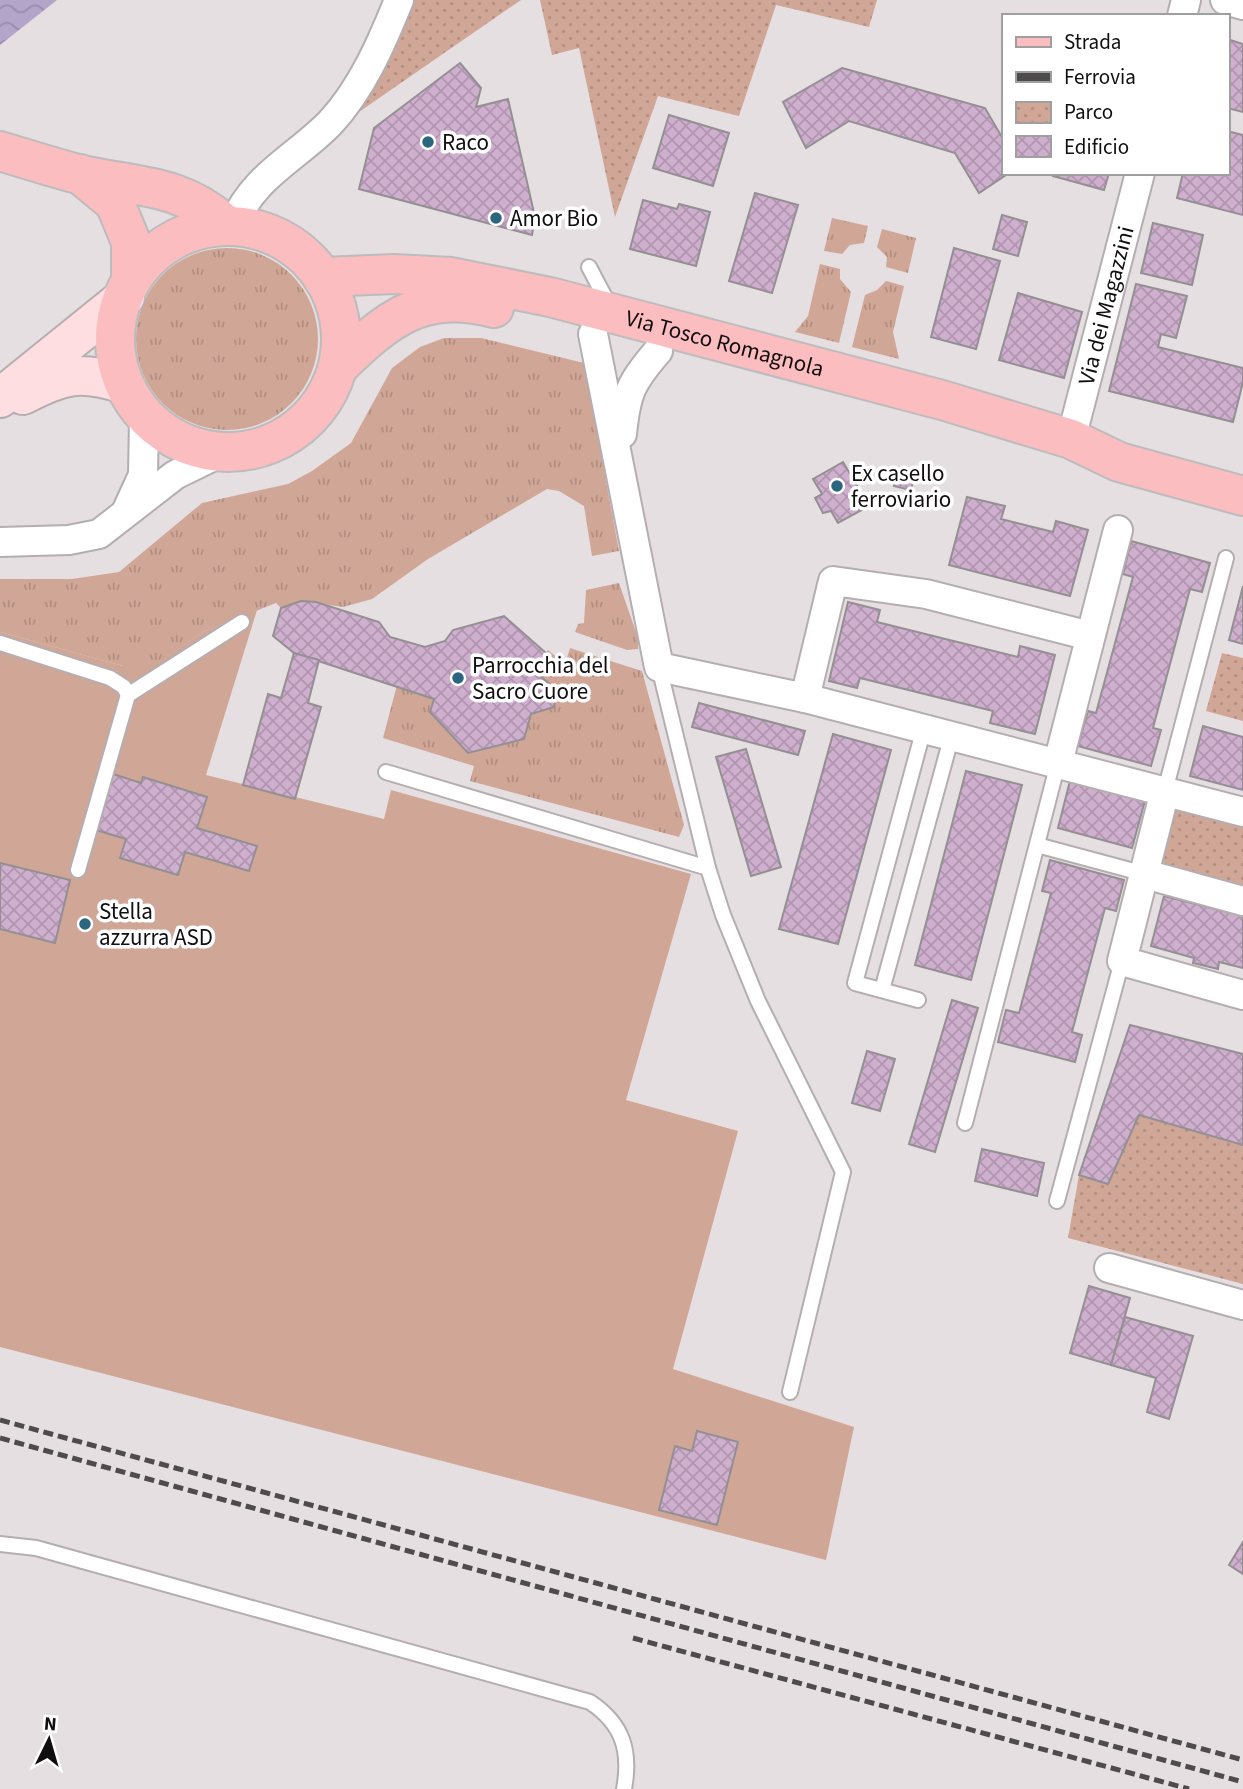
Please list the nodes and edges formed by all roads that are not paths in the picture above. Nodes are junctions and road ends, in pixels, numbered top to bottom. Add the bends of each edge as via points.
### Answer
1 (399, 0) edge
2 (1225, 0) edge
3 (1243, 5) edge
4 (0, 151) edge
5 (1139, 175) edge
6 (122, 192) junction
7 (229, 223) junction
8 (589, 267) dead end
9 (322, 277) junction
10 (128, 290) junction
11 (605, 324) junction
12 (658, 351) junction
13 (339, 366) junction
14 (124, 384) junction
15 (0, 398) edge
16 (0, 408) edge
17 (144, 418) junction
18 (1071, 439) junction
19 (222, 452) junction
20 (620, 461) junction
21 (1119, 462) junction
22 (1243, 496) edge
23 (119, 521) junction
24 (1118, 530) dead end
25 (0, 542) edge
26 (1226, 558) dead end
27 (242, 622) dead end
28 (1090, 636) junction
29 (0, 643) edge
30 (659, 667) junction
31 (128, 695) junction
32 (805, 698) junction
33 (924, 728) junction
34 (952, 736) junction
35 (1058, 763) junction
36 (386, 772) dead end
37 (1165, 791) junction
38 (1243, 811) edge
39 (1037, 845) junction
40 (708, 868) junction
41 (78, 870) dead end
42 (1145, 874) junction
43 (1243, 901) edge
44 (1122, 961) junction
45 (882, 990) junction
46 (1243, 995) edge
47 (918, 1000) dead end
48 (965, 1122) dead end
49 (1057, 1201) dead end
50 (1110, 1268) dead end
51 (1243, 1305) edge
52 (790, 1392) dead end
53 (0, 1544) edge
54 (625, 1789) edge

1 - 7 street via 352,96 317,135 251,191
2 - 3 street
4 - 6 main road via 80,174
5 - 18 street, Via dei Magazzini
6 - 7 main road via 187,197
6 - 10 main road via 131,242
7 - 9 main road via 284,243
7 - 10 main road via 205,225 172,240 141,267
8 - 11 lane
9 - 11 main road, Via Tosco Romagnola via 394,274 470,279
9 - 13 main road via 341,325
10 - 14 main road via 118,331
10 - 15 street
11 - 12 main road, Via Tosco Romagnola
11 - 13 main road, Via Tosco Romagnola via 487,306 433,304 415,307 385,323
11 - 18 main road, Via Tosco Romagnola via 942,400
11 - 20 street
12 - 20 street via 627,392
12 - 21 main road, Via Tosco Romagnola via 1065,460
13 - 19 main road via 323,402 294,429 255,447
14 - 16 street via 70,375
14 - 17 main road
17 - 19 main road via 183,444
17 - 23 street via 143,475
18 - 21 main road, Via Tosco Romagnola
19 - 23 street via 175,475
20 - 30 street
21 - 22 main road, Via Tosco Romagnola
23 - 25 street via 84,539
24 - 28 street
26 - 37 lane
27 - 31 lane
28 - 32 street via 926,594 833,581
28 - 35 street
29 - 31 lane via 110,678
30 - 32 street
30 - 40 lane
31 - 41 lane
32 - 33 street
33 - 34 street
33 - 45 lane via 855,983
34 - 35 street
34 - 45 lane
35 - 37 street
35 - 39 lane
36 - 40 lane
37 - 38 street
37 - 42 street
39 - 42 lane
39 - 48 lane
40 - 52 lane via 758,1001 843,1171
42 - 43 street
42 - 44 street
44 - 46 street
44 - 49 lane
45 - 47 lane
50 - 51 street
53 - 54 lane via 36,1548 590,1702 611,1719 623,1738 628,1761

